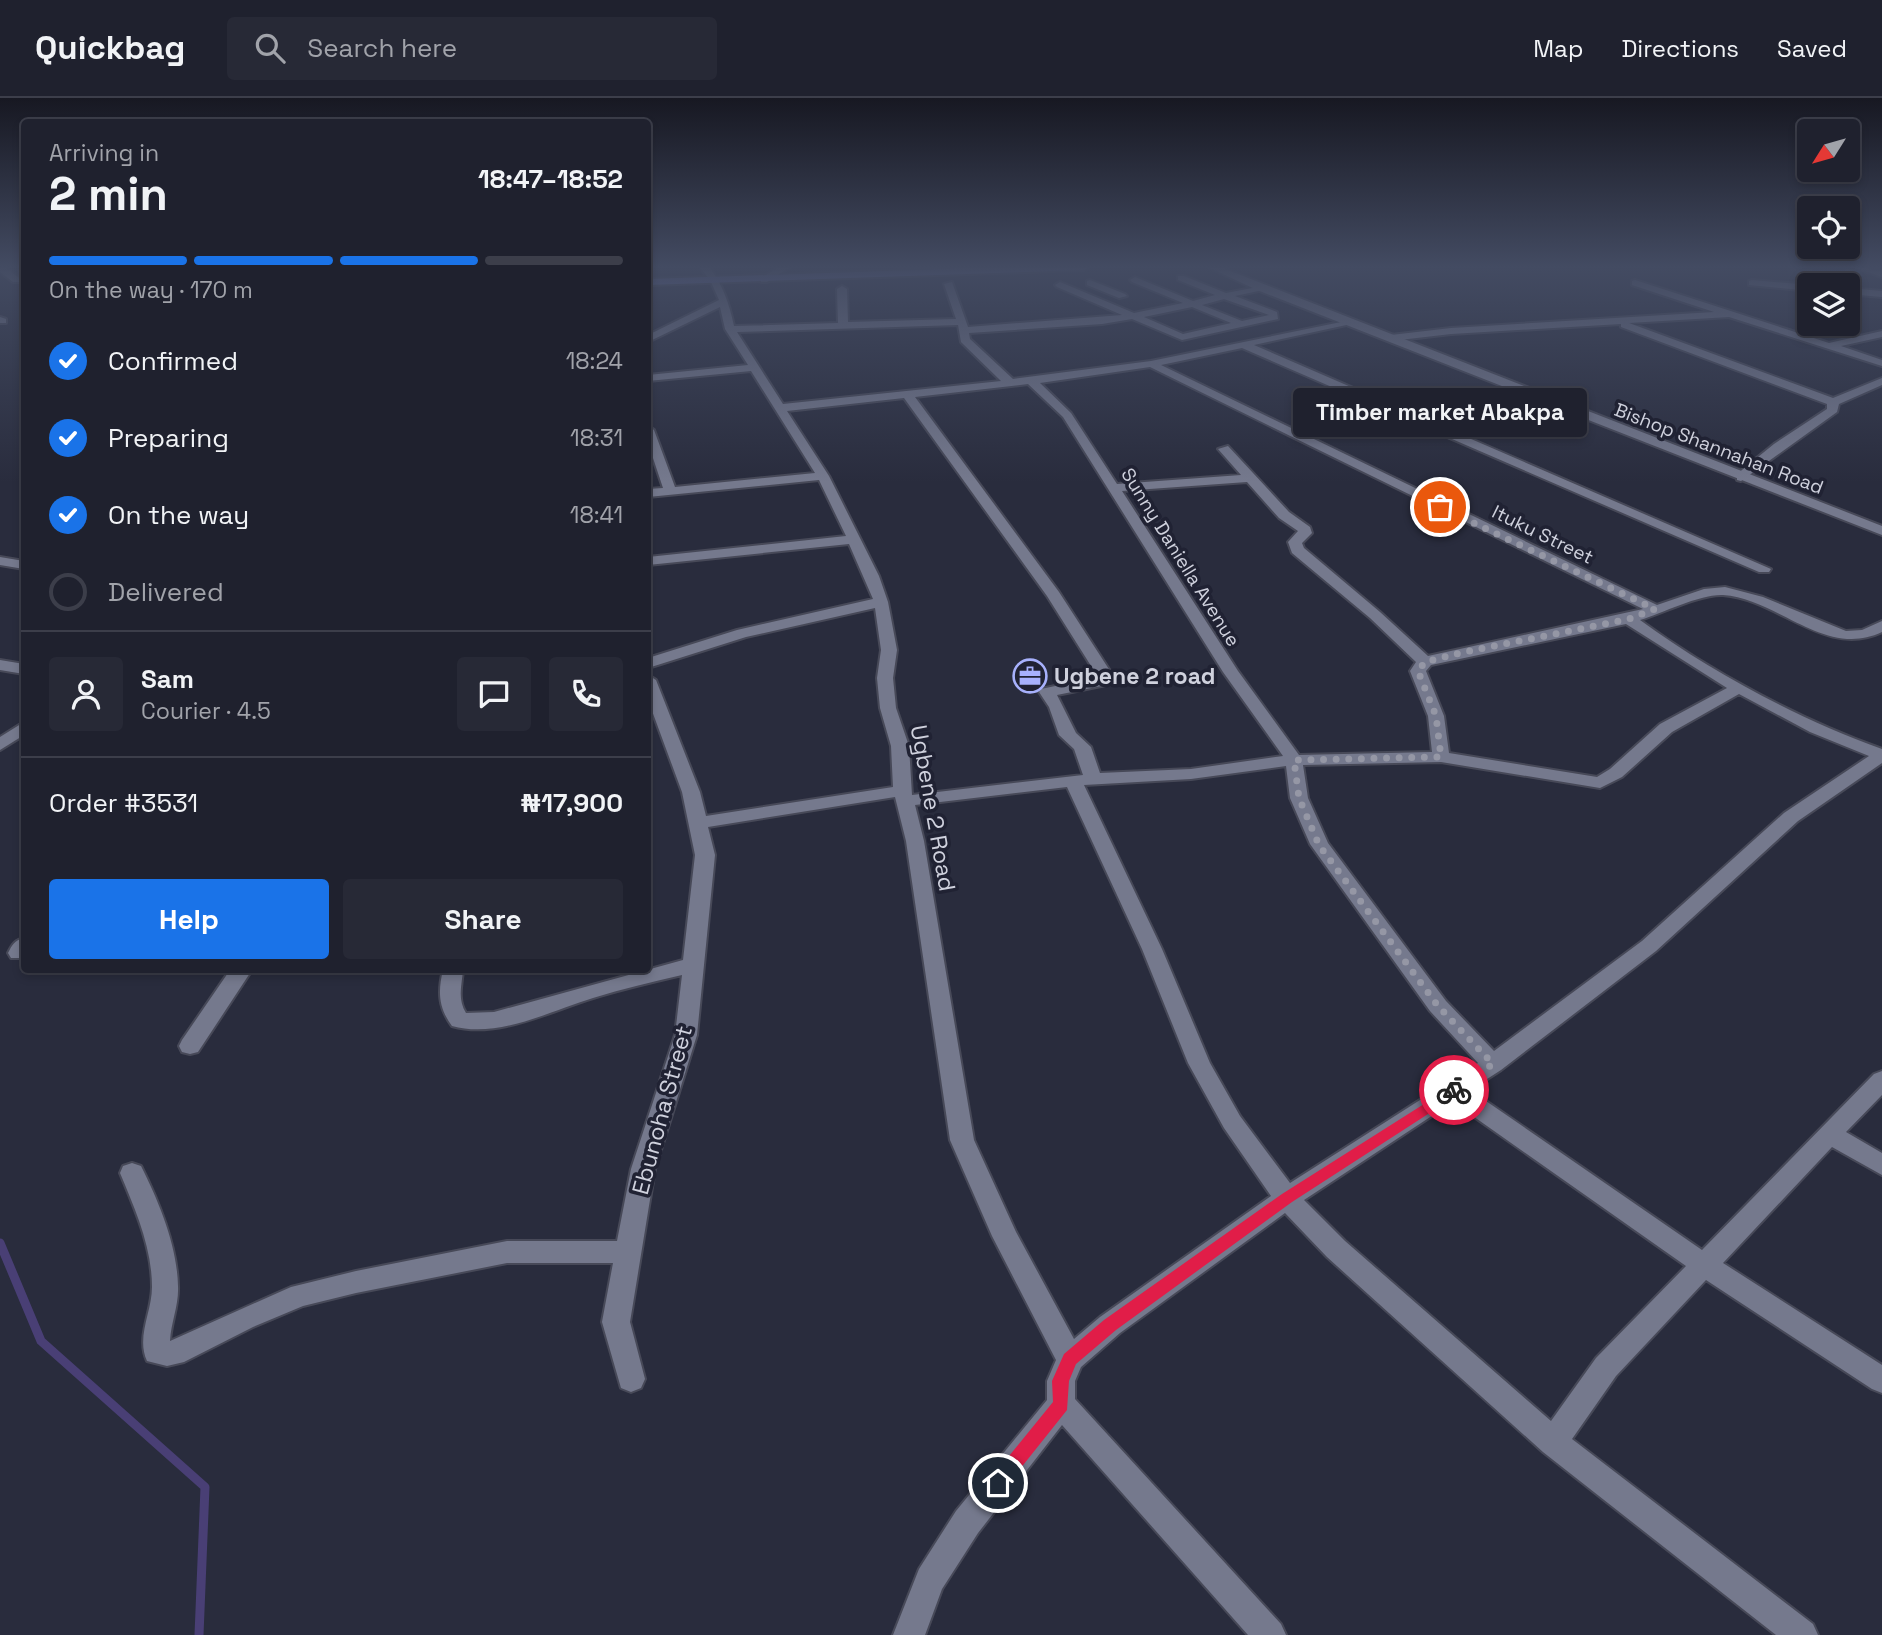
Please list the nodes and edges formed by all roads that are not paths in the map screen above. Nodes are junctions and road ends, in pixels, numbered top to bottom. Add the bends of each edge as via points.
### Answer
1 (736, 339) edge
2 (965, 339) edge
3 (1270, 339) edge
4 (1393, 339) edge
5 (1662, 339) edge
6 (1805, 339) edge
7 (1861, 339) edge
8 (1245, 345) junction
9 (1828, 346) junction
10 (1882, 363) edge
11 (1151, 364) junction
12 (754, 368) junction
13 (651, 378) edge
14 (1030, 380) junction
15 (1882, 381) edge
16 (1009, 382) junction
17 (906, 393) junction
18 (1833, 402) junction
19 (781, 408) junction
20 (651, 437) edge
21 (1224, 449) dead end
22 (823, 476) junction
23 (1741, 477) junction
24 (1247, 478) junction
25 (1116, 488) junction
26 (670, 491) junction
27 (651, 493) edge
28 (1882, 531) edge
29 (854, 539) junction
30 (0, 561) edge
31 (651, 561) edge
32 (21, 564) edge
33 (1765, 569) dead end
34 (881, 602) junction
35 (1655, 609) junction
36 (1629, 619) junction
37 (1882, 626) edge
38 (651, 662) edge
39 (1425, 662) junction
40 (0, 665) edge
41 (21, 668) edge
42 (651, 687) edge
43 (1739, 688) junction
44 (21, 729) edge
45 (0, 745) edge
46 (1882, 755) edge
47 (1441, 757) junction
48 (1294, 760) junction
49 (1083, 781) junction
50 (903, 796) junction
51 (699, 823) junction
52 (693, 965) junction
53 (239, 973) edge
54 (452, 973) edge
55 (190, 1045) dead end
56 (1493, 1064) junction
57 (1882, 1080) edge
58 (1454, 1091) junction
59 (1831, 1135) junction
60 (1882, 1164) edge
61 (132, 1173) dead end
62 (1287, 1198) junction
63 (627, 1252) junction
64 (1704, 1265) junction
65 (1070, 1359) junction
66 (631, 1379) dead end
67 (1882, 1380) edge
68 (1061, 1404) junction
69 (1553, 1442) junction
70 (909, 1635) edge
71 (1270, 1635) edge
72 (1802, 1635) edge

1 - 12 street, Ugbene 2 Road
2 - 16 street
3 - 8 street
4 - 23 street, Bishop Shannahan Road
5 - 18 street
6 - 9 street
7 - 9 street
8 - 11 street
8 - 33 street
9 - 10 street
11 - 14 street
11 - 35 street, Ituku Street
12 - 13 street
12 - 19 street, Ugbene 2 Road
14 - 16 street
14 - 25 street, Sunny Daniella Avenue via 1068,415
15 - 18 street
16 - 17 street
17 - 19 street
17 - 49 street via 1054,595 1106,677 1105,681 1047,692 1068,735 1083,747
18 - 23 street via 1833,410
19 - 22 street, Ugbene 2 Road
20 - 26 street
21 - 24 street
22 - 26 street
22 - 29 street, Ugbene 2 Road
23 - 28 street, Bishop Shannahan Road
24 - 25 street
24 - 39 street via 1305,530 1295,542 1297,550
25 - 48 street, Sunny Daniella Avenue via 1136,527 1230,672
26 - 27 street
29 - 31 street
29 - 34 street, Ugbene 2 Road
30 - 32 street
34 - 38 street via 742,633
34 - 50 street, Ugbene 2 Road via 889,650 885,678 888,708 900,746
35 - 36 street
35 - 37 street via 1709,592 1725,592 1758,600 1844,636 1866,635
36 - 39 street
36 - 43 street
39 - 47 street via 1418,671 1436,716
40 - 41 street
42 - 51 street, Ebunoha Street via 676,746
43 - 46 street via 1843,741
43 - 47 street via 1666,729 1600,783
44 - 45 street
46 - 56 street via 1791,817 1649,946
47 - 48 street
48 - 49 street via 1191,774
48 - 56 street via 1299,798 1319,845 1438,1006
49 - 50 street
49 - 62 street via 1199,1063 1232,1122
50 - 51 street via 806,804
50 - 65 street, Ugbene 2 Road via 930,933 961,1140
51 - 52 street, Ebunoha Street via 705,855
52 - 54 street via 479,1023 460,1020 452,1012 448,999
52 - 63 street, Ebunoha Street via 686,1035 643,1169
53 - 55 street
56 - 58 street
57 - 59 street
58 - 62 street
58 - 64 street
59 - 60 street
59 - 64 street
61 - 63 street via 147,1205 163,1264 165,1290 156,1342 157,1352 167,1354 300,1295 356,1282 507,1252
62 - 65 street
62 - 69 street via 1356,1268
63 - 66 street, Ebunoha Street via 616,1322
64 - 67 street
64 - 69 street via 1606,1367
65 - 68 street via 1061,1381
68 - 70 street via 967,1522 930,1580
68 - 71 street
69 - 72 street

